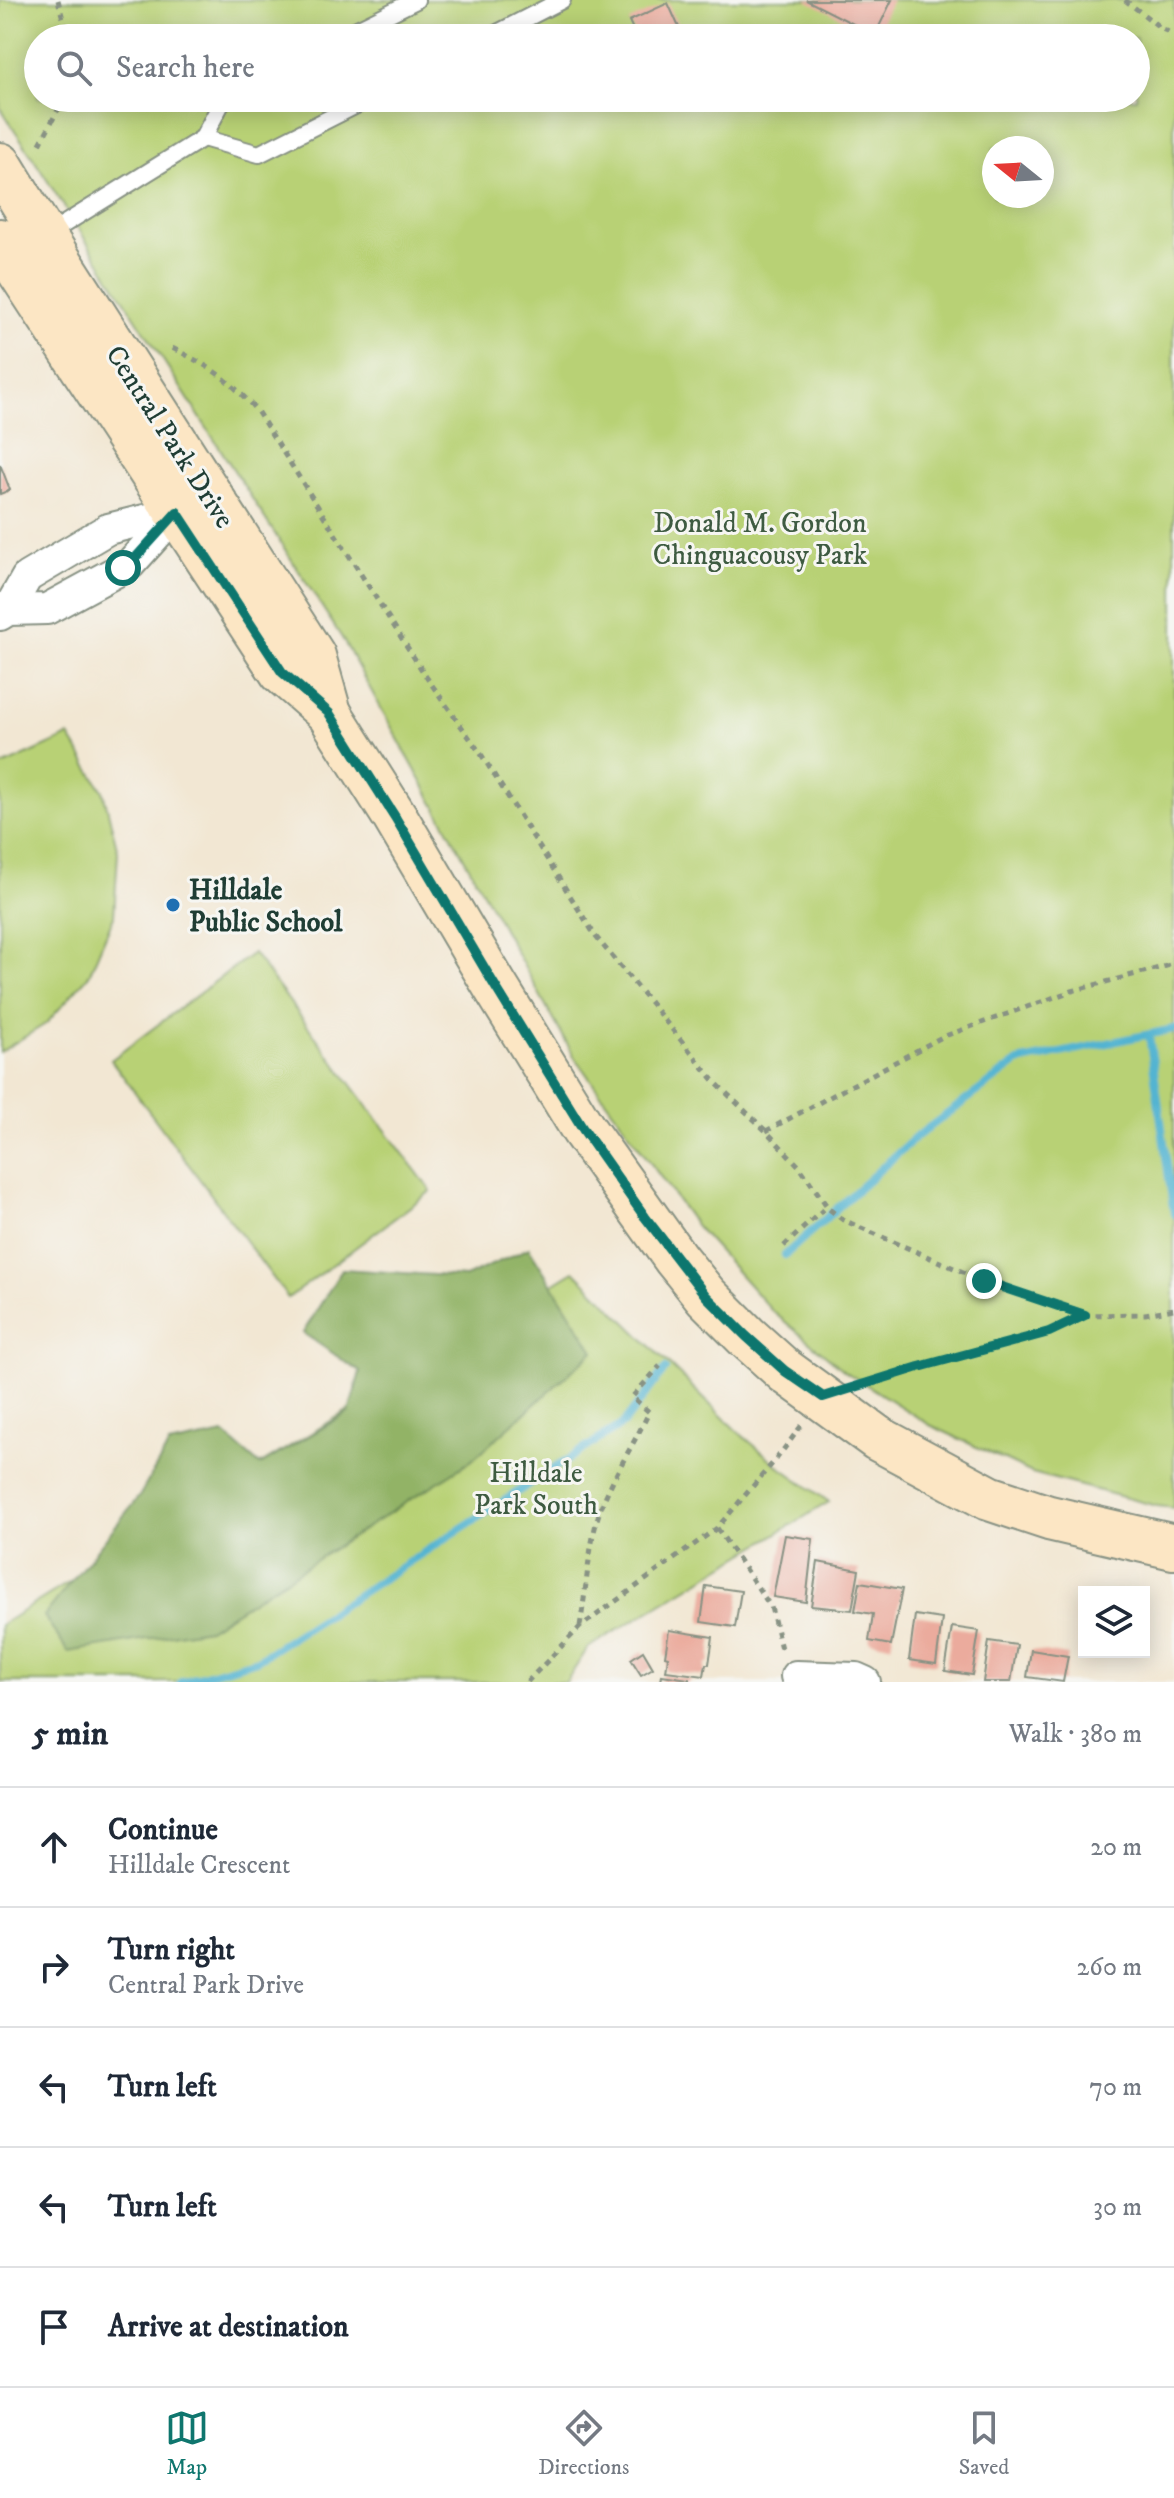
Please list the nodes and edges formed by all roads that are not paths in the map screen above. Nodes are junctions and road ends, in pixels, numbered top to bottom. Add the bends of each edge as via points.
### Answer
1 (416, 0) edge
2 (562, 0) edge
3 (367, 24) edge
4 (515, 24) edge
5 (217, 112) edge
6 (342, 112) edge
7 (203, 138) junction
8 (0, 165) edge
9 (44, 237) junction
10 (0, 241) edge
11 (193, 504) junction
12 (4, 613) edge
13 (1174, 1547) edge
14 (796, 1676) road end
15 (865, 1682) edge

1 - 3 lane
2 - 4 lane
5 - 7 lane
6 - 7 lane via 259,154
7 - 9 lane
8 - 9 street, Central Park Drive
9 - 11 street, Central Park Drive
10 - 11 street, Central Park Drive
11 - 12 street via 130,564 47,609
11 - 12 street via 108,529 27,577
11 - 13 street, Central Park Drive via 313,656 329,713 495,986 583,1129 706,1296 785,1371 877,1438 989,1498
14 - 15 street

